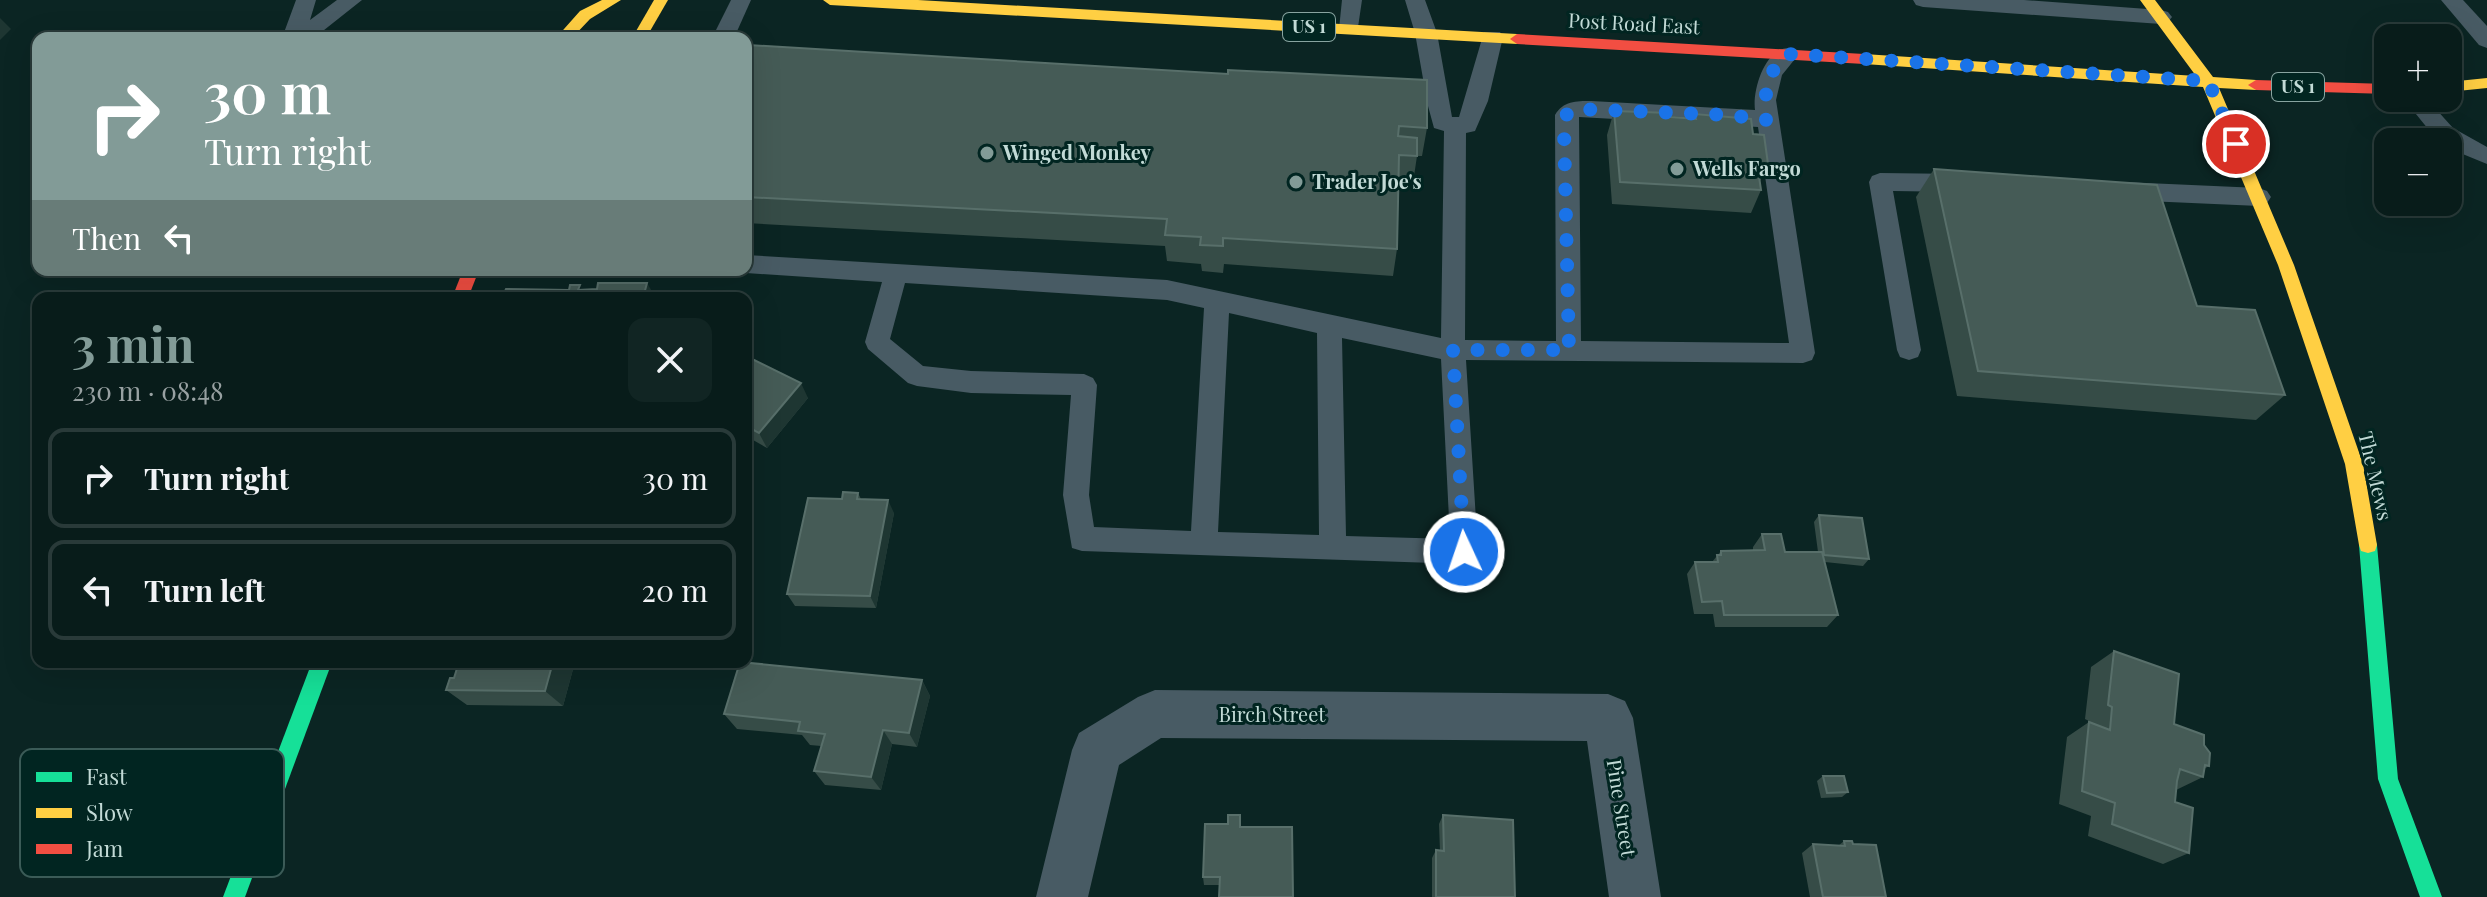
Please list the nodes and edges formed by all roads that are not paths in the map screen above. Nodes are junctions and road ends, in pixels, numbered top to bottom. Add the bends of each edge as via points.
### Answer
1 (306, 0) edge
2 (352, 0) edge
3 (614, 0) edge
4 (661, 0) edge
5 (741, 0) edge
6 (830, 0) edge
7 (1352, 0) edge
8 (1415, 0) edge
9 (2451, 0) edge
10 (1927, 1) edge
11 (959, 4) edge
12 (1000, 5) edge
13 (2153, 5) edge
14 (1350, 29) junction
15 (298, 32) edge
16 (305, 32) edge
17 (568, 32) edge
18 (642, 32) edge
19 (726, 32) edge
20 (1426, 33) junction
21 (1492, 37) junction
22 (2487, 40) edge
23 (1788, 54) junction
24 (2208, 81) junction
25 (2487, 83) edge
26 (2462, 86) edge
27 (2374, 88) edge
28 (1364, 91) edge
29 (1437, 99) junction
30 (2424, 112) edge
31 (1766, 120) junction
32 (1455, 126) junction
33 (2487, 156) edge
34 (1979, 184) edge
35 (2104, 190) edge
36 (2259, 197) junction
37 (752, 264) edge
38 (896, 274) junction
39 (1217, 300) junction
40 (1329, 326) junction
41 (1453, 350) junction
42 (1569, 350) junction
43 (1909, 350) dead end
44 (1204, 543) junction
45 (1333, 548) junction
46 (320, 668) edge
47 (1608, 718) joint
48 (284, 763) edge
49 (241, 877) edge
50 (234, 897) edge
51 (1062, 897) edge
52 (1635, 897) edge
53 (2431, 897) edge

1 - 15 lane
2 - 16 lane
3 - 17 main road via 590,10
4 - 18 main road
5 - 19 lane
6 - 11 main road, Post Road East / US 1
7 - 14 lane
8 - 20 lane
9 - 22 lane
10 - 13 lane
11 - 12 main road, Post Road East / US 1
12 - 14 main road, Post Road East / US 1
13 - 24 main road, The Mews
14 - 20 main road, Post Road East / US 1
20 - 21 main road, Post Road East / US 1
20 - 29 lane
21 - 23 main road, Post Road East / US 1
21 - 32 lane via 1471,117 1467,125
23 - 24 main road, Post Road East / US 1
23 - 31 lane via 1767,83
24 - 27 main road, Post Road East / US 1
24 - 36 main road, The Mews
25 - 26 main road
28 - 29 lane
29 - 32 lane via 1442,122
30 - 33 lane via 2452,141
31 - 42 lane via 1591,109 1566,115
31 - 42 lane via 1803,353
32 - 41 lane
34 - 43 lane via 1880,182
35 - 36 lane
36 - 53 main road, The Mews via 2354,464 2366,522 2388,779
37 - 38 lane
38 - 39 lane via 1167,290
38 - 44 lane via 877,342 917,376 1084,385 1076,495 1082,539
39 - 40 lane
39 - 44 lane
40 - 41 lane
40 - 45 lane
41 - 42 lane
41 - 45 lane via 1464,552
44 - 45 lane
46 - 48 main road
47 - 51 street, Birch Street via 1155,714 1097,750
47 - 52 street, Pine Street
49 - 50 main road

